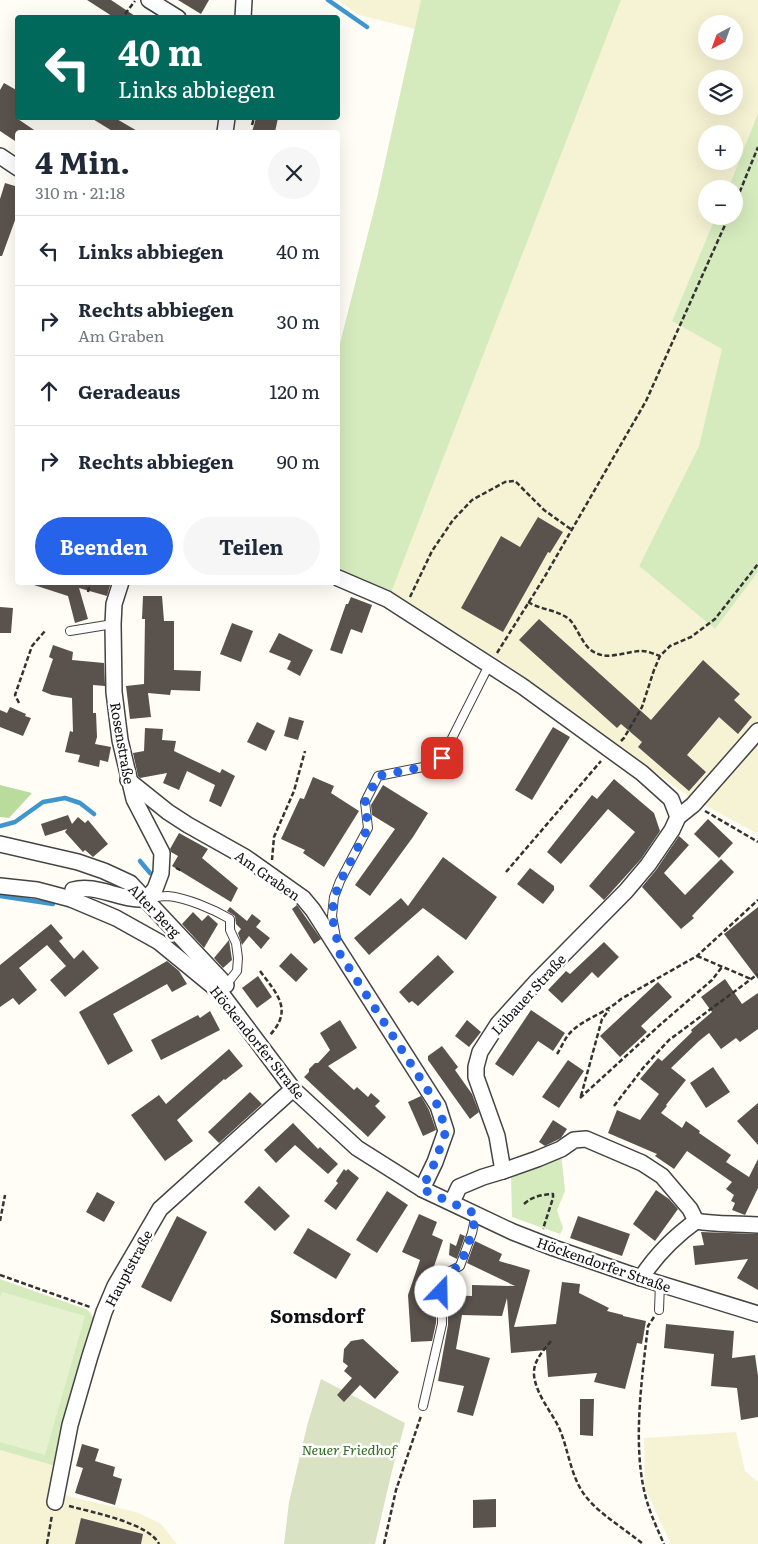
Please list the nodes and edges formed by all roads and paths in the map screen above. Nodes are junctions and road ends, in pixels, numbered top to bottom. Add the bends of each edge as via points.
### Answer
1 (136, 0) edge
2 (150, 0) edge
3 (244, 0) edge
4 (125, 14) dead end
5 (173, 15) edge
6 (243, 15) edge
7 (253, 120) edge
8 (252, 125) dead end
9 (758, 147) edge
10 (0, 156) edge
11 (15, 166) edge
12 (743, 185) edge
13 (725, 225) edge
14 (572, 530) junction
15 (758, 564) edge
16 (340, 579) edge
17 (89, 585) edge
18 (120, 585) edge
19 (88, 592) dead end
20 (528, 602) junction
21 (404, 610) junction
22 (113, 624) junction
23 (45, 631) dead end
24 (70, 631) dead end
25 (660, 656) junction
26 (489, 665) junction
27 (19, 703) dead end
28 (758, 731) edge
29 (610, 750) junction
30 (305, 751) dead end
31 (128, 780) junction
32 (694, 805) junction
33 (678, 817) junction
34 (274, 837) dead end
35 (758, 842) edge
36 (0, 844) edge
37 (506, 872) dead end
38 (0, 886) edge
39 (71, 898) junction
40 (146, 899) junction
41 (758, 900) edge
42 (340, 954) junction
43 (697, 956) junction
44 (722, 968) junction
45 (260, 972) dead end
46 (758, 974) edge
47 (752, 979) junction
48 (223, 988) junction
49 (611, 1009) junction
50 (267, 1037) dead end
51 (557, 1054) dead end
52 (293, 1090) junction
53 (614, 1106) dead end
54 (503, 1171) junction
55 (422, 1189) junction
56 (4, 1196) dead end
57 (452, 1202) junction
58 (524, 1204) dead end
59 (476, 1214) junction
60 (0, 1221) edge
61 (696, 1221) junction
62 (758, 1225) edge
63 (549, 1233) dead end
64 (0, 1275) edge
65 (641, 1278) junction
66 (660, 1283) junction
67 (659, 1310) joint
68 (104, 1312) junction
69 (758, 1314) edge
70 (551, 1342) dead end
71 (424, 1406) joint
72 (55, 1502) junction
73 (47, 1544) edge
74 (159, 1544) edge
75 (384, 1544) edge
76 (643, 1544) edge
77 (664, 1544) edge

1 - 4 path
2 - 5 street
3 - 6 street
7 - 8 path
9 - 12 path
10 - 11 street
13 - 14 path via 646,402
14 - 20 path
14 - 21 path via 544,510 515,482 505,482 472,500 452,520 432,551
15 - 25 path via 715,619 691,637 670,646
16 - 21 street
17 - 19 path
18 - 22 street, Rosenstraße via 114,604
20 - 25 path via 568,619 595,653 605,656 645,651
20 - 26 path
21 - 26 street
22 - 24 lane
22 - 31 street, Rosenstraße via 114,692
23 - 27 path via 32,646 15,695
25 - 29 path via 642,708 624,738
26 - 29 street
26 - 42 lane via 442,758 423,767 378,776 365,802 368,828 334,898 332,916
28 - 32 street, Lübauer Straße
29 - 33 street via 642,772 671,799
29 - 37 path
30 - 34 path via 294,791
31 - 40 street, Rosenstraße via 134,799 162,853 161,874 155,889
31 - 42 street, Am Graben via 188,826 245,857 303,898
32 - 33 street, Lübauer Straße
32 - 35 path
33 - 54 street, Lübauer Straße via 648,865 498,1024 480,1052 476,1077 497,1136
36 - 40 street, Alter Berg via 96,868 130,883
38 - 39 street, Höckendorfer Straße
39 - 40 street via 73,890 81,888 123,898
39 - 48 street, Höckendorfer Straße via 160,942
40 - 48 street, Alter Berg
40 - 48 lane via 166,896 181,899 230,919 238,958 237,972
41 - 43 path
42 - 55 street, Am Graben via 438,1106 446,1131
43 - 44 path
43 - 49 path
44 - 47 path
44 - 49 path via 580,1098 602,1019
45 - 50 path via 282,1005 282,1016
46 - 47 path
47 - 53 path via 669,1040
48 - 52 street, Höckendorfer Straße
49 - 51 path via 592,1017 570,1033
52 - 55 street, Höckendorfer Straße via 357,1148
52 - 68 street, Hauptstraße via 160,1209 115,1286
54 - 57 street via 459,1187
54 - 61 street via 561,1149 574,1140 586,1139 642,1163 662,1176
55 - 57 street, Höckendorfer Straße
56 - 60 path
57 - 59 street, Höckendorfer Straße
58 - 63 path via 542,1194 553,1194 542,1230
59 - 65 street, Höckendorfer Straße via 554,1248
59 - 71 lane via 460,1266 441,1276 442,1324
61 - 62 street
61 - 65 street via 664,1248
64 - 68 path
65 - 66 street, Höckendorfer Straße
66 - 67 lane
66 - 69 street, Höckendorfer Straße
67 - 77 path via 648,1326 639,1420 644,1492
68 - 72 street, Hauptstraße via 70,1425
70 - 76 path via 536,1363 534,1374 560,1430 580,1488 598,1509
71 - 75 path via 396,1490
72 - 73 path
72 - 74 path via 138,1526 152,1533

